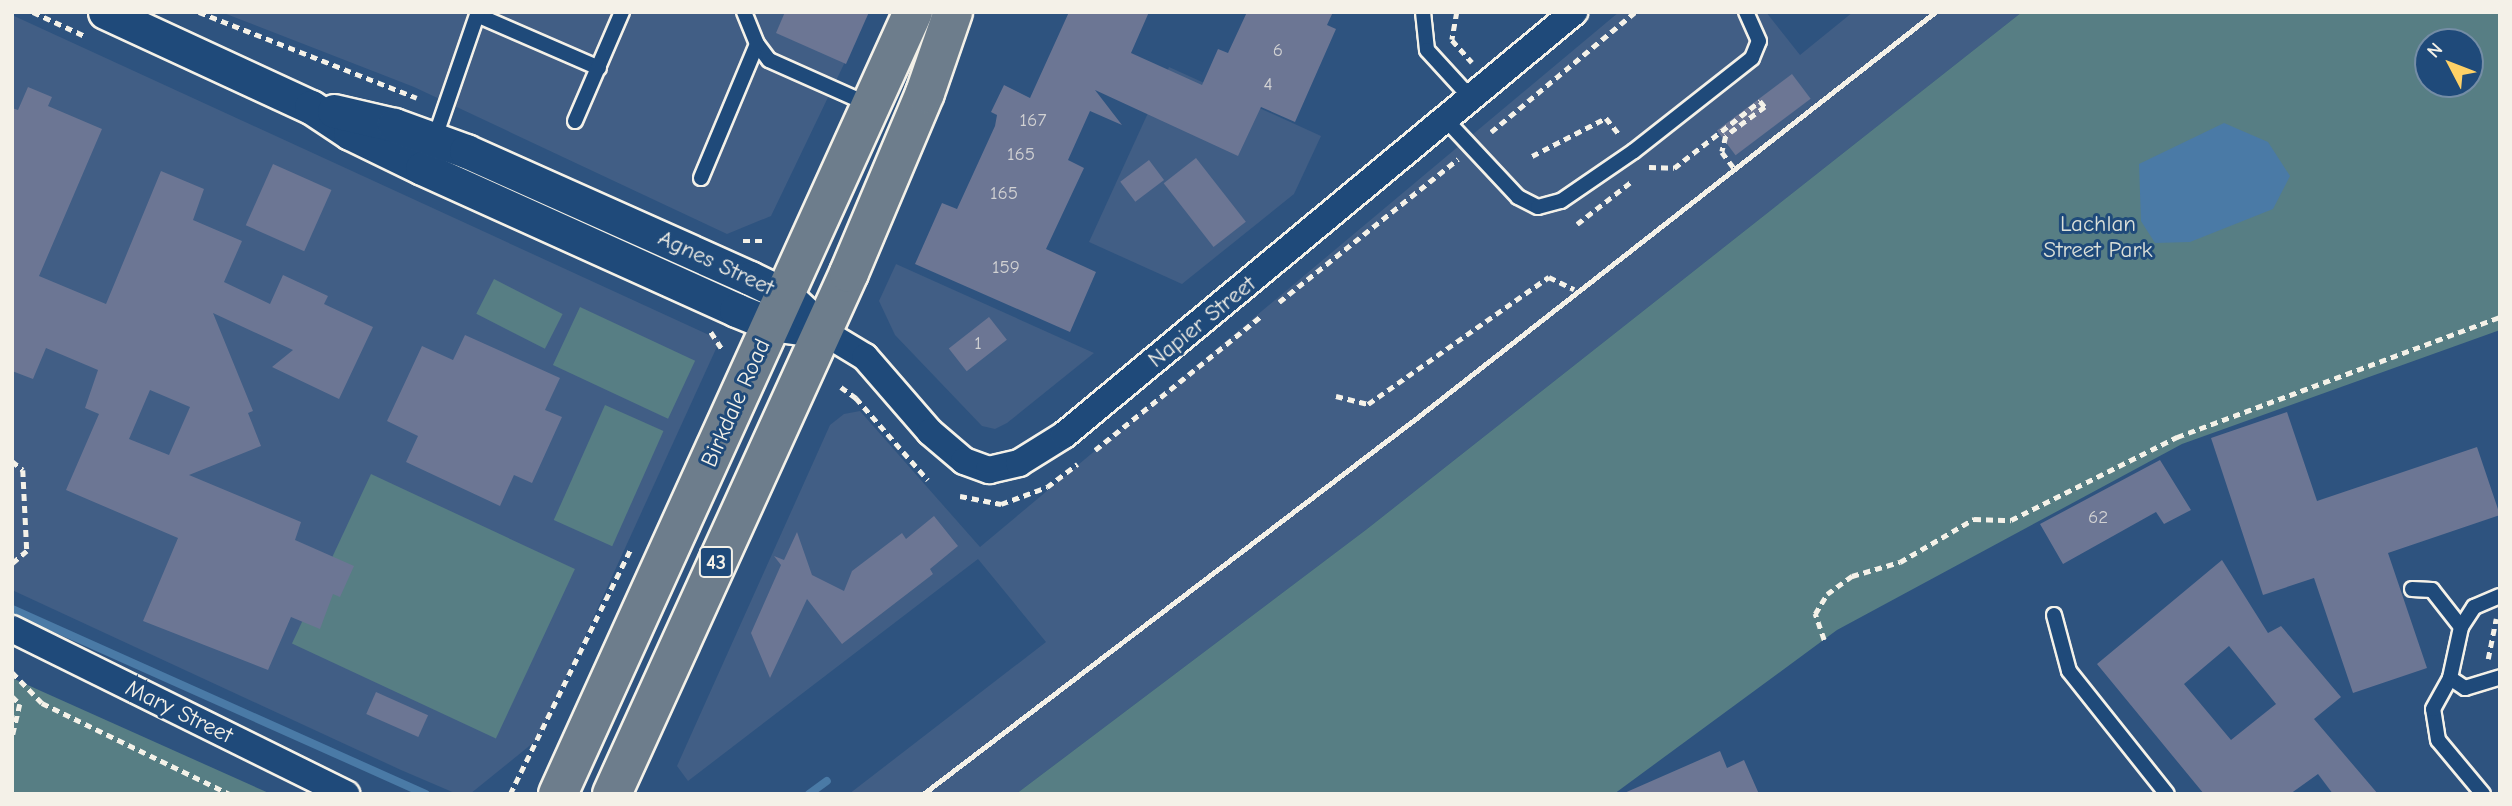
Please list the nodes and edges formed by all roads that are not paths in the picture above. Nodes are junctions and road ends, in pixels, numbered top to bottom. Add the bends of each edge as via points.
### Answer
1 (105, 12) edge
2 (622, 12) edge
3 (744, 12) edge
4 (913, 12) edge
5 (953, 12) edge
6 (1423, 12) edge
7 (1574, 12) edge
8 (1746, 12) edge
9 (477, 14) edge
10 (757, 44) junction
11 (598, 68) junction
12 (1471, 98) junction
13 (870, 105) junction
14 (575, 121) dead end
15 (1447, 121) junction
16 (428, 153) junction
17 (701, 178) dead end
18 (778, 310) junction
19 (822, 331) junction
20 (2412, 589) dead end
21 (2495, 597) edge
22 (2054, 615) dead end
23 (2461, 627) junction
24 (12, 629) edge
25 (2500, 677) edge
26 (2450, 678) junction
27 (346, 794) edge
28 (558, 794) edge
29 (612, 794) edge
30 (2167, 794) edge
31 (2483, 794) edge

1 - 16 street, Agnes Street via 310,107 358,115
2 - 11 lane
3 - 10 lane
4 - 13 main road, Birkdale Road / 43
5 - 19 main road, Birkdale Road / 43 via 925,93
6 - 12 lane via 1427,50
7 - 12 street, Napier Street
8 - 15 lane via 1759,41 1752,58 1561,201 1538,207 1518,197
9 - 11 lane
9 - 16 lane
10 - 13 lane via 769,60
10 - 17 lane
11 - 14 lane
12 - 15 street, Napier Street
13 - 18 main road, Birkdale Road / 43
15 - 19 street, Napier Street via 1044,451 1019,463 989,470 964,461 930,432 865,357
16 - 18 street, Agnes Street
16 - 18 street, Agnes Street via 736,310
18 - 19 street, Agnes Street
18 - 28 main road, Birkdale Road / 43
19 - 29 main road, Birkdale Road / 43
20 - 23 lane via 2432,590
21 - 23 lane via 2474,607
22 - 30 lane via 2069,671
23 - 26 lane
24 - 27 street, Mary Street
25 - 26 lane via 2465,688
26 - 31 lane via 2433,709 2438,740

